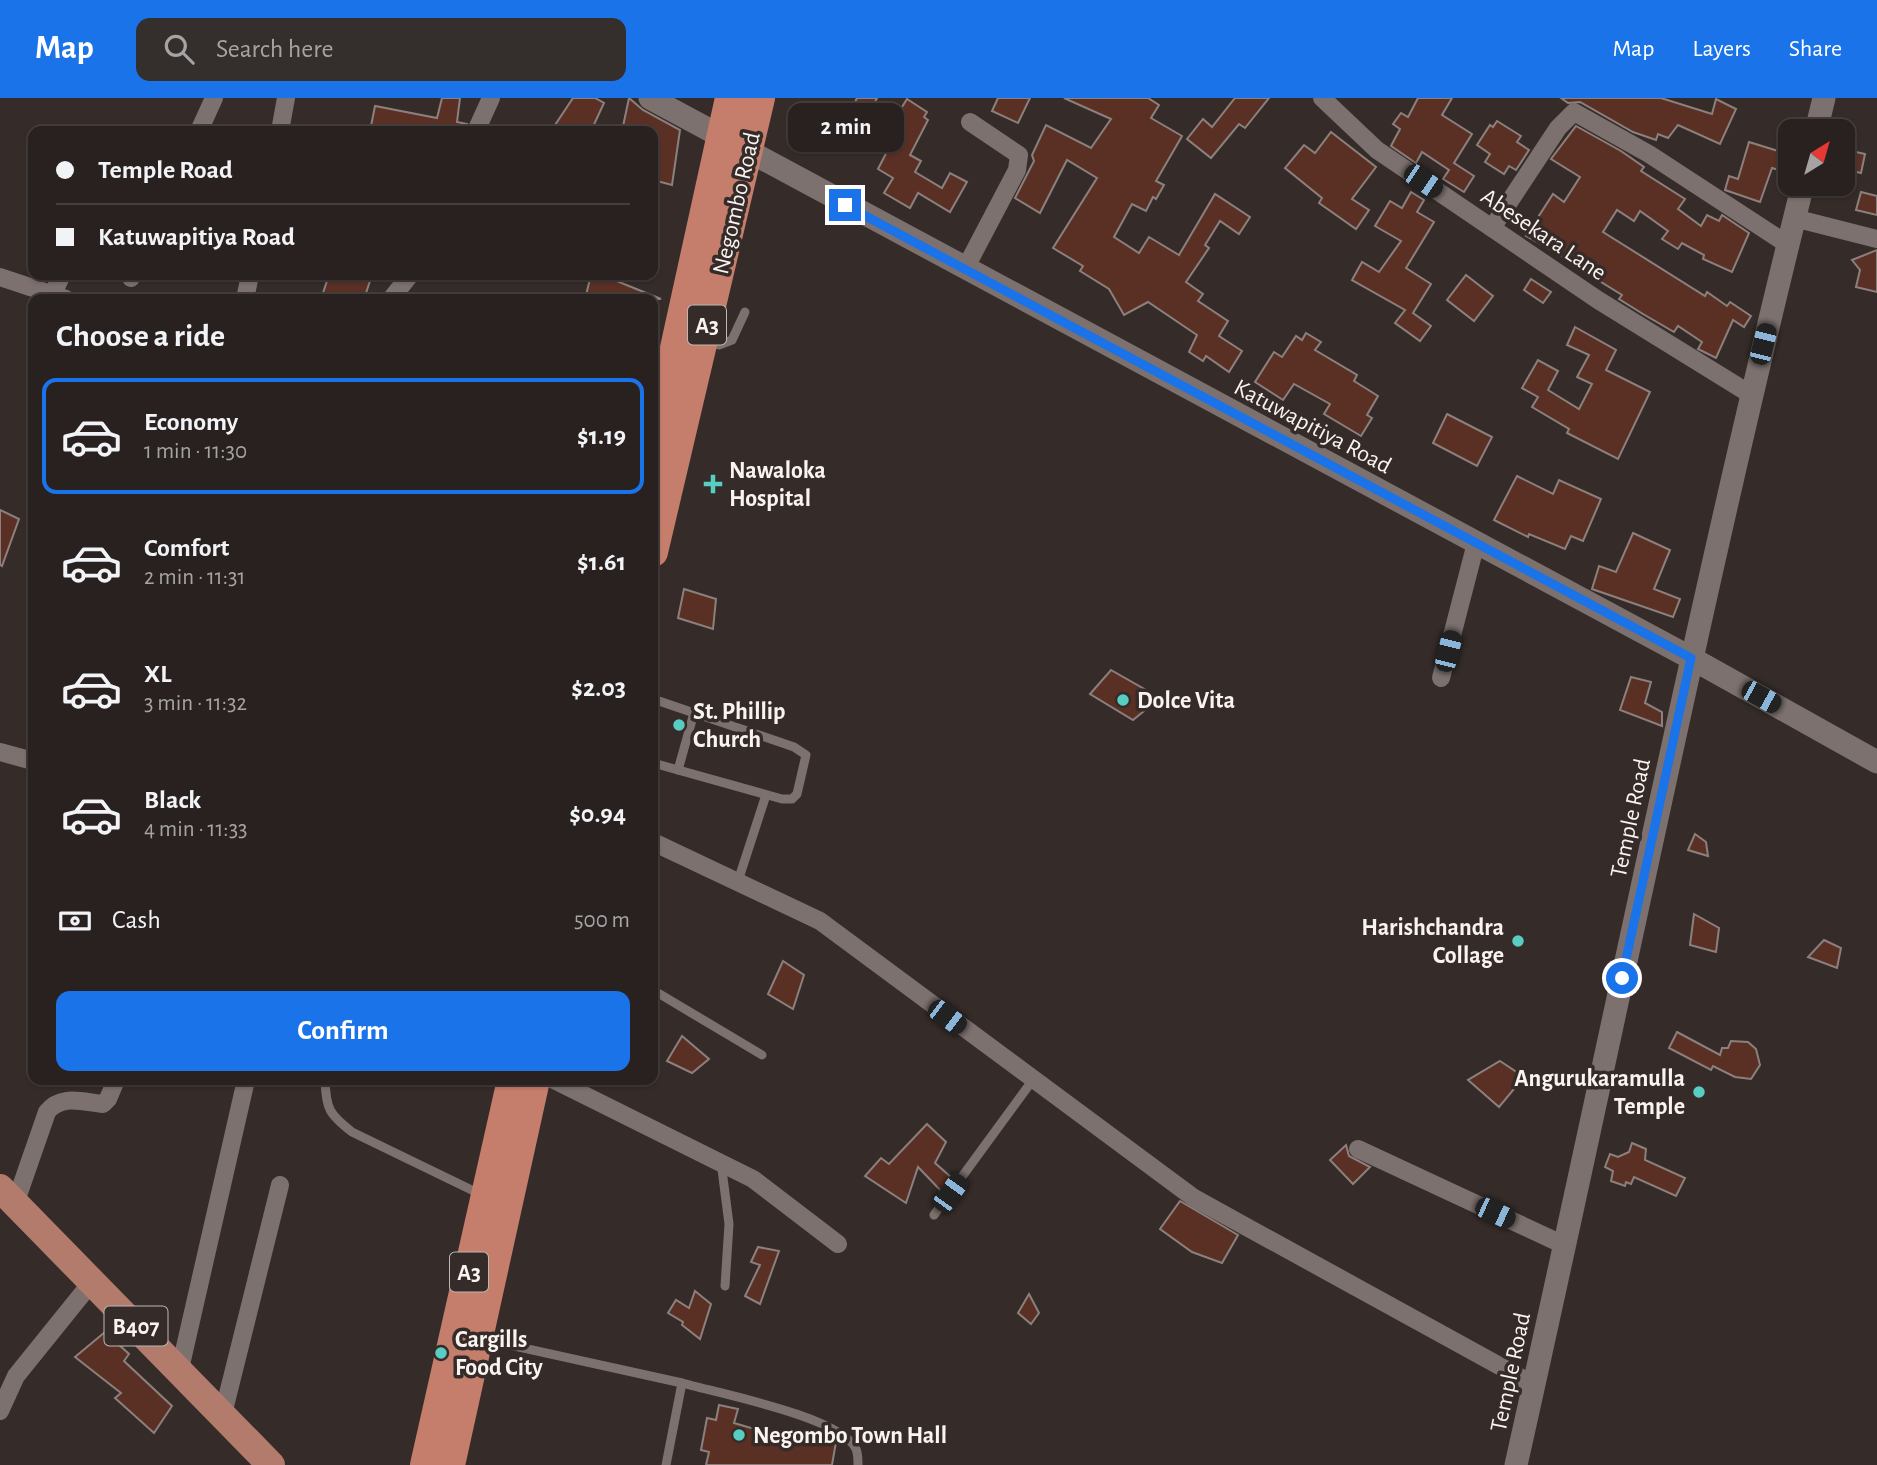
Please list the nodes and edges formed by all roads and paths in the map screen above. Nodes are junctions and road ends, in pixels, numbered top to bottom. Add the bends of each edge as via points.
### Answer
1 (214, 98) edge
2 (286, 98) edge
3 (491, 98) edge
4 (650, 98) edge
5 (730, 98) edge
6 (760, 98) edge
7 (1322, 98) edge
8 (1824, 98) edge
9 (1819, 119) edge
10 (970, 122) dead end
11 (201, 126) edge
12 (280, 126) edge
13 (478, 126) edge
14 (722, 139) junction
15 (748, 153) junction
16 (1799, 196) edge
17 (1794, 218) junction
18 (1492, 228) junction
19 (1877, 239) edge
20 (1787, 244) junction
21 (965, 269) junction
22 (0, 277) edge
23 (406, 280) edge
24 (50, 294) edge
25 (395, 294) edge
26 (745, 312) dead end
27 (703, 341) junction
28 (1750, 394) junction
29 (658, 426) edge
30 (658, 531) edge
31 (1476, 543) junction
32 (1691, 658) junction
33 (1441, 678) dead end
34 (658, 701) edge
35 (694, 713) junction
36 (0, 752) edge
37 (28, 760) edge
38 (1877, 762) edge
39 (658, 765) edge
40 (678, 771) junction
41 (766, 795) junction
42 (658, 844) edge
43 (738, 881) junction
44 (658, 993) edge
45 (762, 1055) dead end
46 (1032, 1081) junction
47 (114, 1085) edge
48 (245, 1085) edge
49 (325, 1085) edge
50 (511, 1085) edge
51 (534, 1085) edge
52 (564, 1085) edge
53 (1358, 1149) dead end
54 (721, 1160) junction
55 (280, 1185) dead end
56 (8, 1196) edge
57 (486, 1197) junction
58 (934, 1215) dead end
59 (838, 1244) dead end
60 (1564, 1245) junction
61 (91, 1283) junction
62 (725, 1286) dead end
63 (480, 1339) junction
64 (180, 1369) junction
65 (682, 1383) junction
66 (1534, 1385) junction
67 (0, 1411) edge
68 (223, 1414) junction
69 (271, 1465) edge
70 (425, 1465) edge
71 (450, 1465) edge
72 (666, 1465) edge
73 (858, 1465) edge
74 (1516, 1465) edge

1 - 11 street
2 - 12 street
3 - 13 street
4 - 14 street, Katuwapitiya Road
5 - 14 highway, Negombo Road / A3
6 - 15 highway, Negombo Road / A3
7 - 18 street, Abesekara Lane via 1377,150
8 - 9 street
10 - 21 street via 1019,155 1017,170
14 - 15 street, Katuwapitiya Road
14 - 29 highway, Negombo Road / A3
15 - 21 street, Katuwapitiya Road
15 - 27 highway, Negombo Road / A3
16 - 17 street, Temple Road
17 - 19 street
17 - 20 street, Temple Road
18 - 20 street via 1558,128 1574,113 1649,153
18 - 28 street, Abesekara Lane
20 - 28 street, Temple Road
21 - 31 street, Katuwapitiya Road
22 - 24 street
23 - 25 street
26 - 27 lane via 727,344
27 - 30 highway, Negombo Road / A3
28 - 32 street, Temple Road
31 - 32 street, Katuwapitiya Road
31 - 33 street
32 - 38 street, Katuwapitiya Road
32 - 60 street, Temple Road
34 - 35 lane
35 - 40 lane
35 - 41 lane via 803,751 806,755 797,794 792,799
36 - 37 street
39 - 40 lane
40 - 41 lane
41 - 43 lane
42 - 43 street
43 - 46 street via 820,921
44 - 45 lane
46 - 58 lane
46 - 66 street via 1194,1198
47 - 56 street via 103,1104 62,1100 53,1105
48 - 64 street
49 - 57 lane via 326,1105 352,1132
50 - 57 highway, A3
51 - 63 highway, A3
52 - 54 street
53 - 60 street
54 - 59 street via 753,1178
54 - 62 lane via 729,1224
55 - 68 street
56 - 61 main road, B407
57 - 70 highway, A3
60 - 66 street, Temple Road
61 - 64 main road, B407
61 - 67 street via 16,1376
63 - 65 lane
63 - 71 highway, A3
64 - 68 main road, B407
65 - 72 lane
65 - 73 lane via 817,1420 842,1434 856,1449
66 - 74 street, Temple Road
68 - 69 main road, B407

